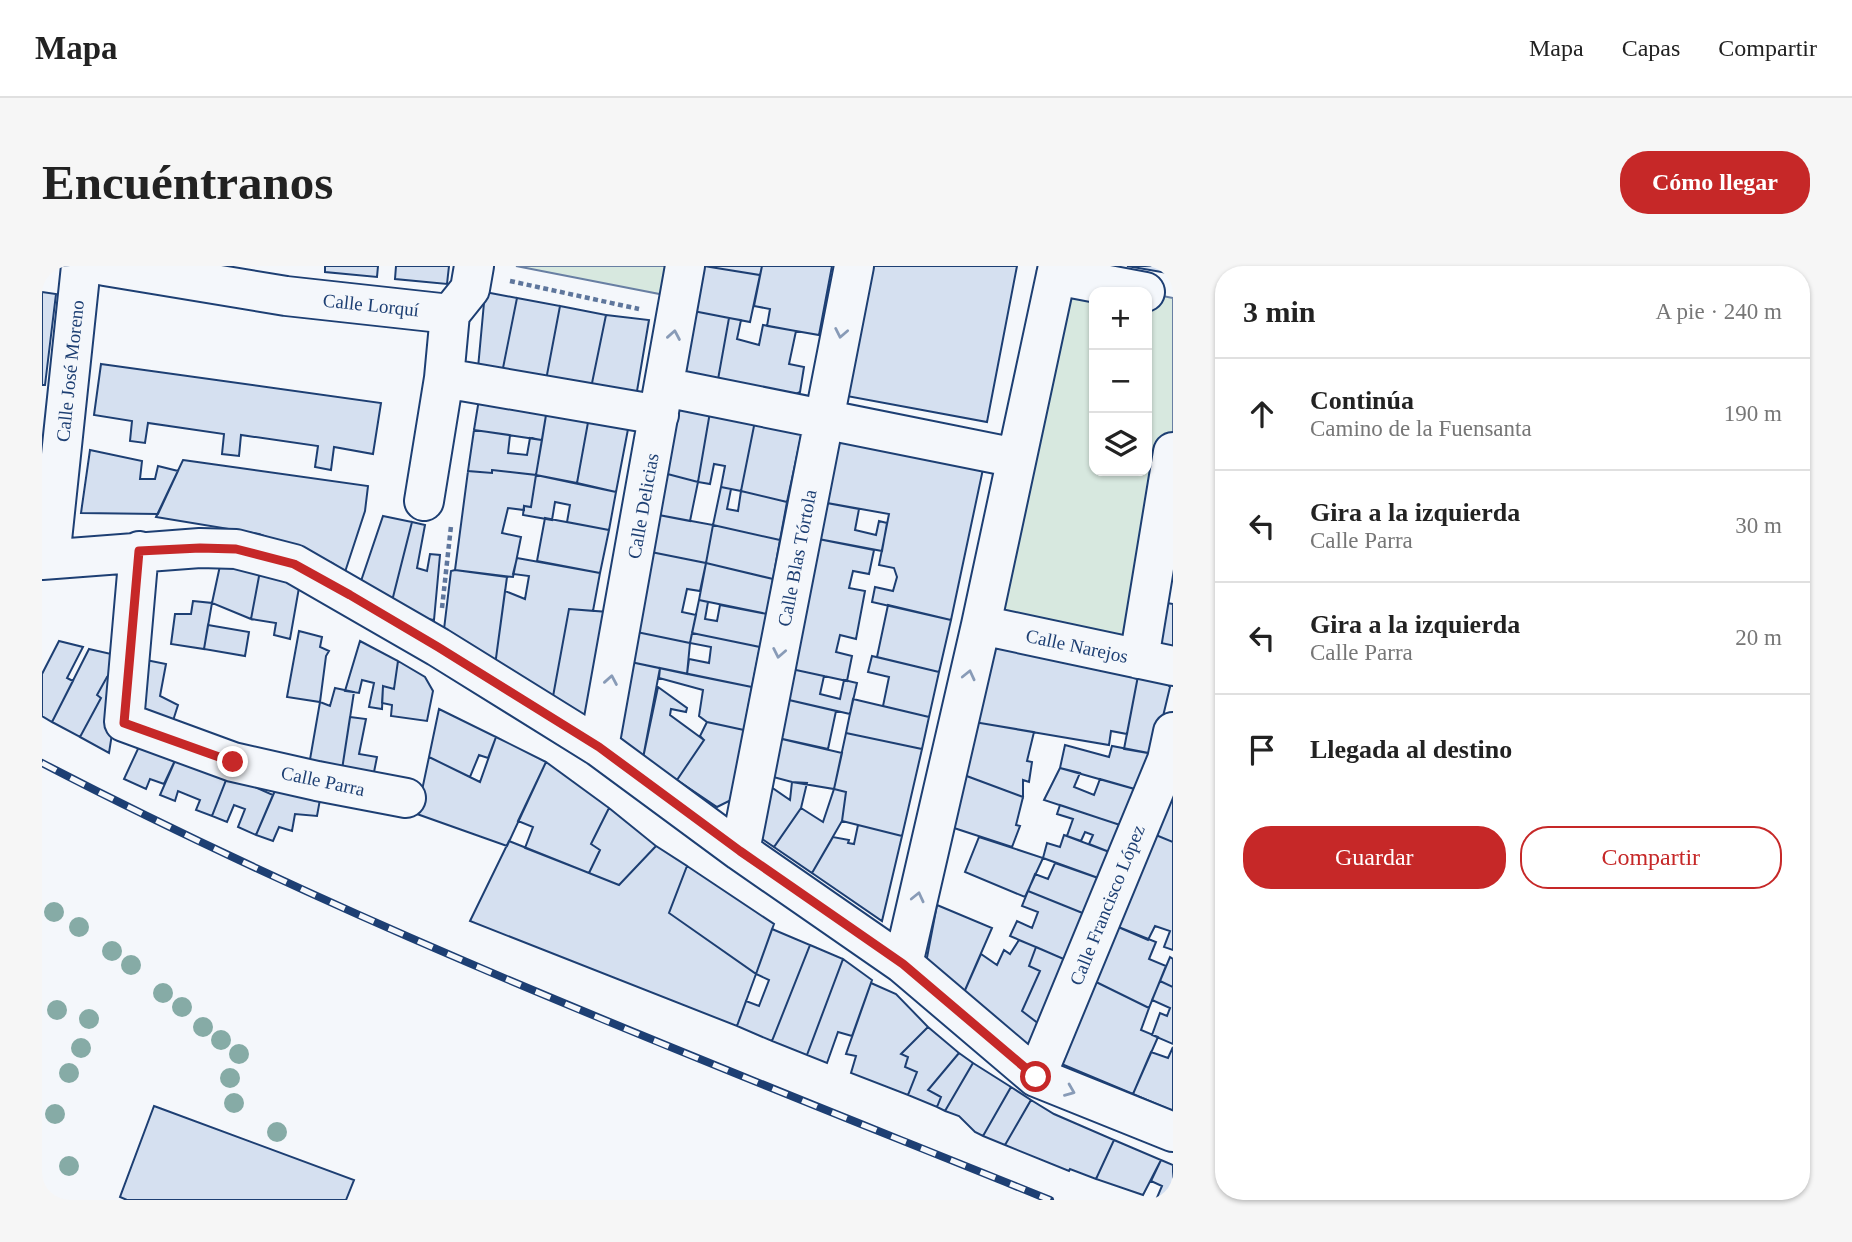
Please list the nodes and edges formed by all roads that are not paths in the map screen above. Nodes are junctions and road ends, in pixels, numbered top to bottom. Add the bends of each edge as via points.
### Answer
1 (81, 266) edge
2 (105, 266) edge
3 (685, 266) edge
4 (854, 266) edge
5 (473, 269) edge
6 (1057, 270) edge
7 (287, 281) edge
8 (1126, 287) edge
9 (1152, 293) edge
10 (1173, 298) edge
11 (450, 314) junction
12 (444, 378) junction
13 (662, 401) junction
14 (824, 420) junction
15 (1173, 452) edge
16 (1016, 458) junction
17 (1170, 494) edge
18 (424, 501) road end
19 (139, 551) junction
20 (46, 560) edge
21 (981, 625) junction
22 (1156, 663) edge
23 (1173, 732) edge
24 (599, 747) junction
25 (406, 797) dead end
26 (740, 851) junction
27 (903, 964) junction
28 (1036, 1077) junction
29 (1173, 1132) edge

1 - 20 street, Calle José Moreno
2 - 7 street, Calle Lorquí
13 -> 3 street, Calle Delicias
4 -> 14 street, Calle Blas Tórtola
5 - 11 street via 470,289
6 - 8 street
6 - 16 street
7 - 11 street, Calle Lorquí
9 - 10 street
11 - 12 street
12 - 13 street
12 - 18 street
13 - 14 street
24 -> 13 street, Calle Delicias
14 - 16 street
14 -> 26 street, Calle Blas Tórtola
15 - 17 street
16 - 21 street
17 - 22 street
19 - 20 street
19 - 24 street via 236,549 294,564
19 - 25 street, Calle Parra via 124,723 233,762
21 - 22 street, Calle Narejos
27 -> 21 street
23 - 28 street, Calle Francisco López via 1167,760
24 - 26 street
26 - 27 street
27 - 28 street
28 -> 29 street

